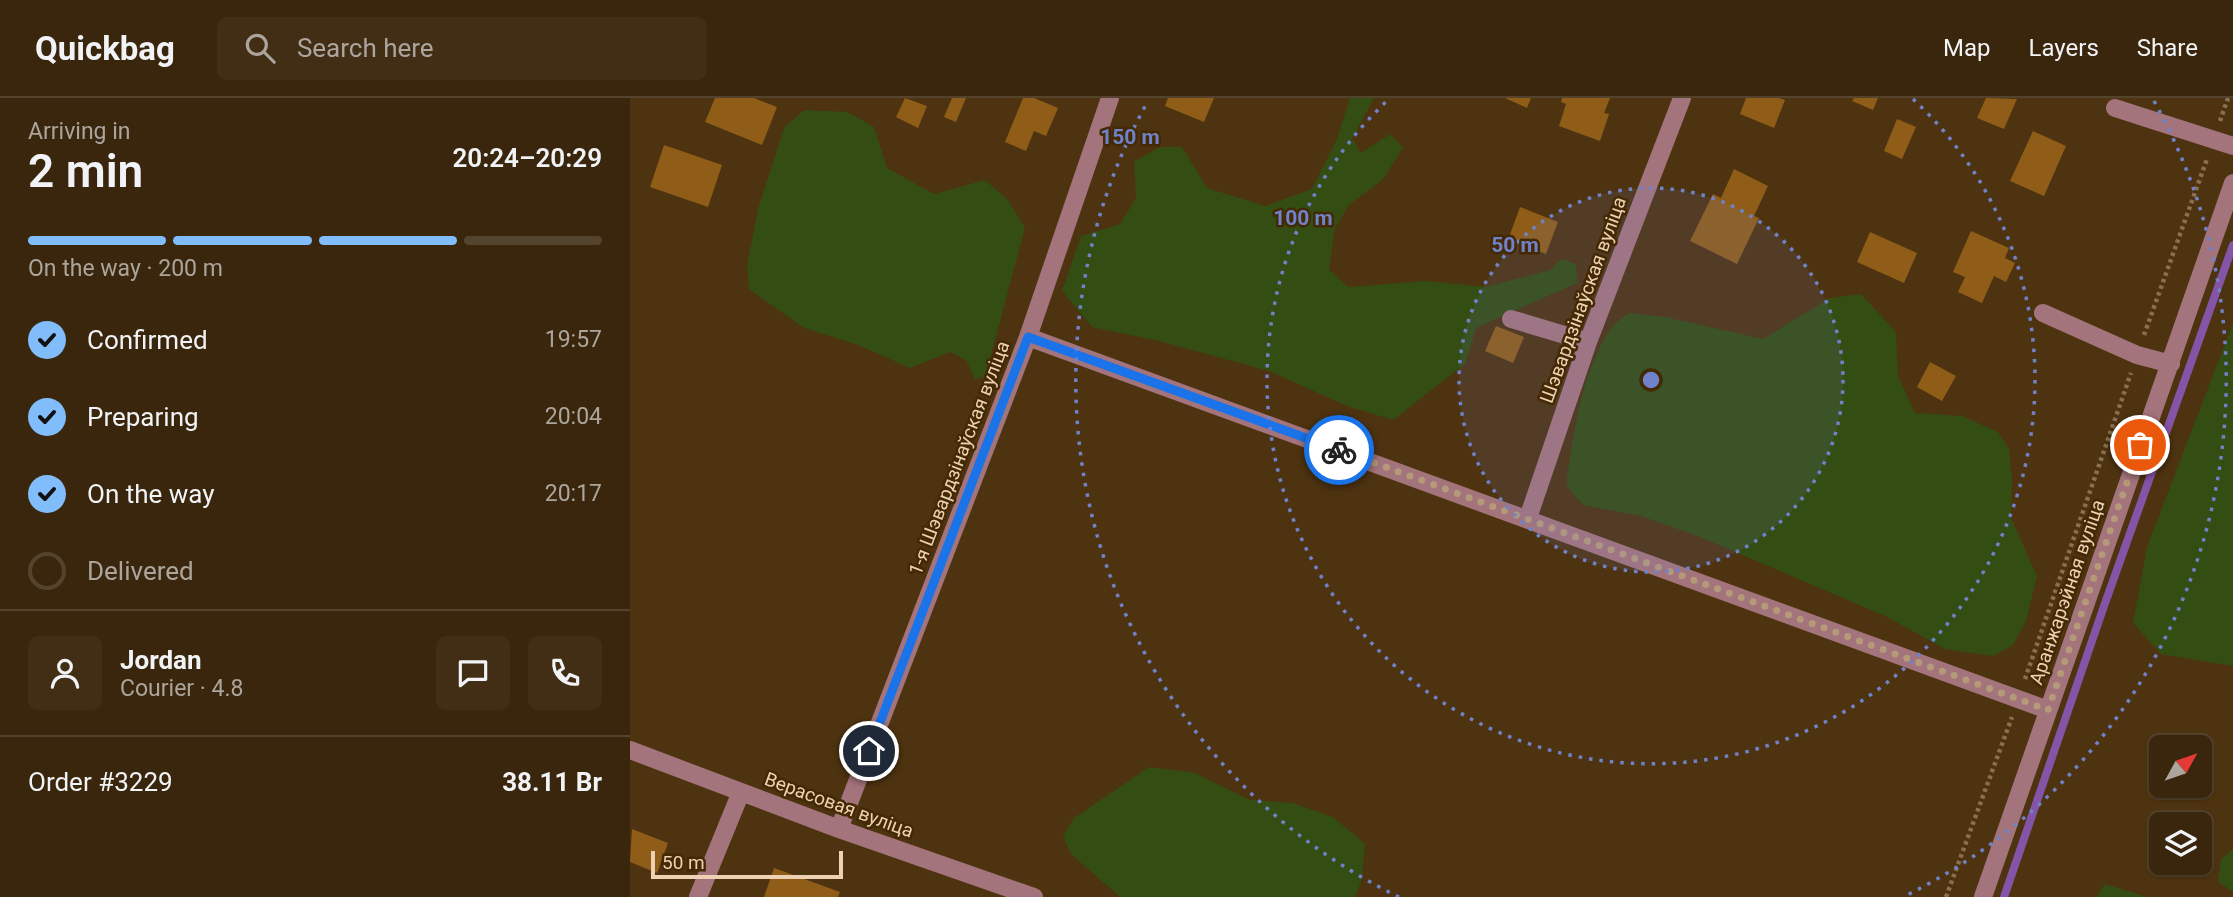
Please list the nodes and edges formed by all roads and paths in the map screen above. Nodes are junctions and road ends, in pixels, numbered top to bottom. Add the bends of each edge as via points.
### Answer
1 (1110, 98) edge
2 (1682, 98) edge
3 (2228, 98) edge
4 (2115, 108) dead end
5 (2219, 124) dead end
6 (2233, 146) edge
7 (2210, 149) dead end
8 (2233, 183) edge
9 (2043, 313) dead end
10 (1511, 319) dead end
11 (1028, 337) junction
12 (1588, 342) junction
13 (2137, 355) junction
14 (2171, 364) junction
15 (1528, 518) junction
16 (2018, 700) junction
17 (2048, 710) junction
18 (630, 750) edge
19 (741, 792) junction
20 (839, 829) junction
21 (698, 897) edge
22 (1034, 897) edge
23 (1946, 897) edge
24 (1983, 897) edge

1 - 11 street, 1-я Шэвардзінаўская вуліца
2 - 12 street, Шэвардзінаўская вуліца
3 - 5 path
4 - 6 street
7 - 13 path
8 - 14 street, Аранжарэйная вуліца
9 - 13 street
10 - 12 street
11 - 15 street
11 - 20 street, 1-я Шэвардзінаўская вуліца
12 - 15 street, Шэвардзінаўская вуліца
13 - 14 street
13 - 16 path
14 - 17 street, Аранжарэйная вуліца
15 - 16 street
16 - 17 street
16 - 23 path
17 - 24 street, Аранжарэйная вуліца
18 - 19 street, Верасовая вуліца
19 - 20 street, Верасовая вуліца
19 - 21 street
20 - 22 street, Верасовая вуліца

